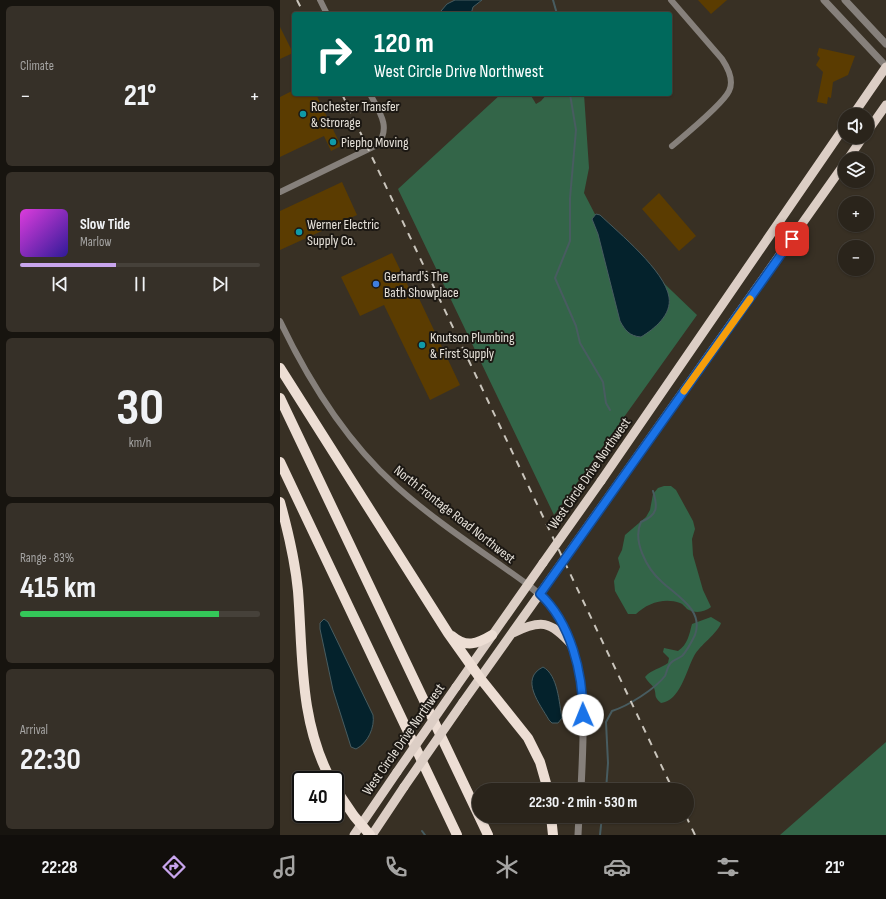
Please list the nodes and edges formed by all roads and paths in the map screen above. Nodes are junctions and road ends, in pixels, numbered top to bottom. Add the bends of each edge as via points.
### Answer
1 (320, 0) edge
2 (671, 0) edge
3 (824, 0) edge
4 (845, 0) edge
5 (326, 12) edge
6 (886, 44) edge
7 (886, 67) edge
8 (371, 96) edge
9 (886, 105) edge
10 (858, 108) edge
11 (874, 122) edge
12 (838, 136) edge
13 (672, 146) dead end
14 (838, 173) edge
15 (280, 192) edge
16 (280, 321) edge
17 (280, 368) edge
18 (280, 398) edge
19 (280, 462) edge
20 (280, 502) edge
21 (527, 584) junction
22 (540, 594) junction
23 (448, 633) junction
24 (511, 634) junction
25 (492, 635) junction
26 (571, 644) junction
27 (470, 666) junction
28 (480, 678) junction
29 (327, 771) edge
30 (546, 783) edge
31 (580, 783) edge
32 (344, 801) edge
33 (552, 823) edge
34 (579, 823) edge
35 (361, 825) junction
36 (354, 835) edge
37 (371, 835) edge
38 (457, 835) edge
39 (488, 835) edge
40 (553, 835) edge
41 (578, 835) edge

1 - 5 street
2 - 13 street via 722,59 731,81 729,92 721,102
3 - 7 street
4 - 6 street
7 - 10 main road
8 - 15 street via 384,124 384,136 377,145
9 - 11 main road
12 - 21 main road, West Circle Drive Northwest, bridge via 601,481
14 - 22 main road, West Circle Drive Northwest, bridge
16 - 21 street, North Frontage Road Northwest via 303,367 327,405 372,462 417,504
17 - 23 highway
18 - 39 highway
19 - 38 highway
20 - 29 highway via 295,566 308,717 315,744
21 - 22 street
21 - 25 main road, West Circle Drive Northwest
22 - 24 main road, West Circle Drive Northwest
22 - 26 street via 556,613
23 - 25 highway via 459,642 468,645
23 - 27 highway
24 - 26 main road via 541,623 557,630
24 - 28 main road, West Circle Drive Northwest
25 - 27 main road, West Circle Drive Northwest
26 - 31 street via 582,689
27 - 28 highway
27 - 35 main road, West Circle Drive Northwest, bridge
28 - 30 highway via 528,738 540,762
28 - 37 main road, West Circle Drive Northwest, bridge
32 - 35 highway
33 - 40 highway
34 - 41 street
35 - 36 main road, West Circle Drive Northwest
35 - 37 highway

